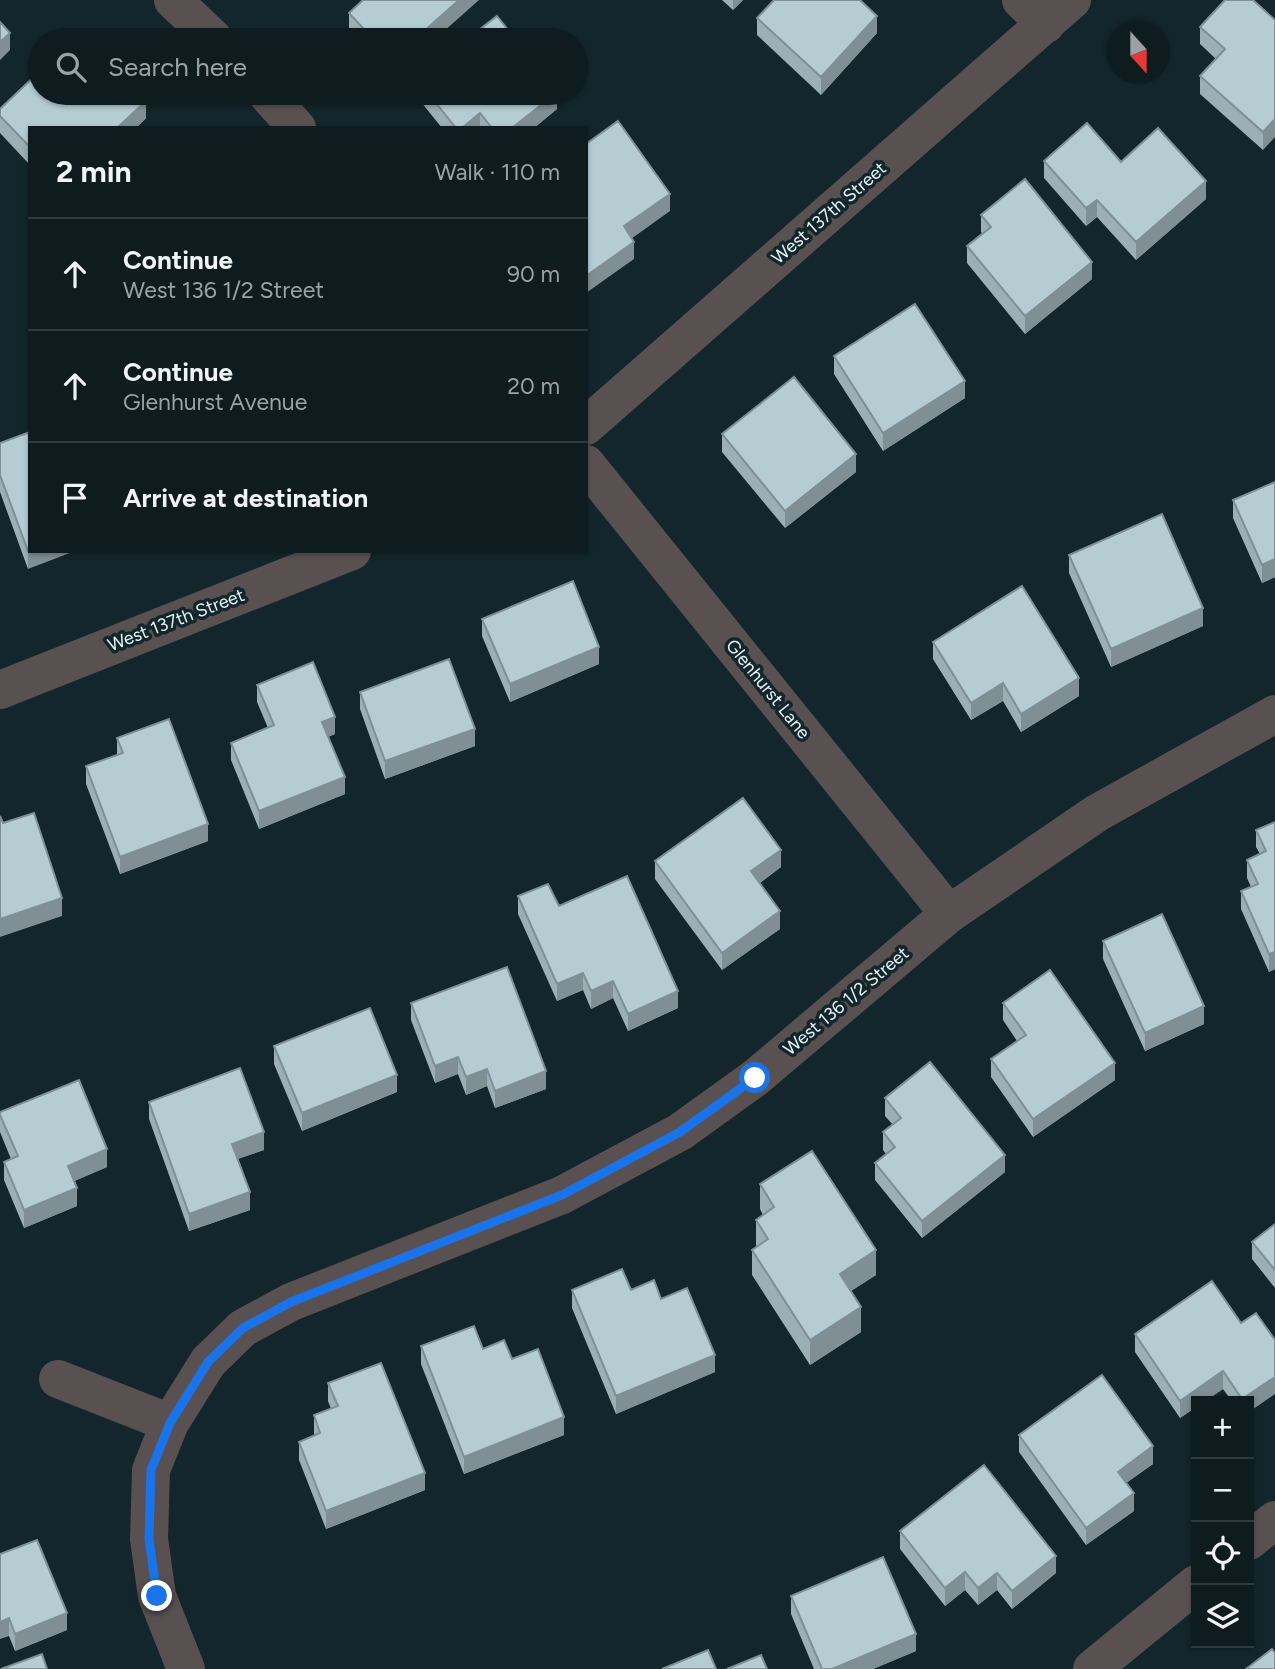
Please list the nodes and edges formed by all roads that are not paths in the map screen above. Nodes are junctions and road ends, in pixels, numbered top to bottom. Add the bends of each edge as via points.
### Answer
1 (173, 0) edge
2 (1046, 8) edge
3 (202, 28) edge
4 (276, 105) edge
5 (294, 126) edge
6 (588, 424) edge
7 (588, 466) edge
8 (347, 553) edge
9 (0, 690) edge
10 (1275, 714) edge
11 (949, 914) junction
12 (58, 1379) dead end
13 (170, 1423) junction
14 (1275, 1520) edge
15 (1254, 1537) edge
16 (1195, 1585) edge
17 (186, 1669) edge
18 (1092, 1669) edge

1 - 3 street
2 - 6 street, West 137th Street
4 - 5 street
7 - 11 street, Glenhurst Lane
8 - 9 street, West 137th Street
10 - 11 street, West 136 1/2 Street via 1097,813
11 - 13 street, West 136 1/2 Street via 755,1078 680,1132 562,1195 291,1302 243,1328 208,1362
12 - 13 street
13 - 17 street, West 136 1/2 Street via 151,1470 149,1539 157,1596
14 - 15 street
16 - 18 street

